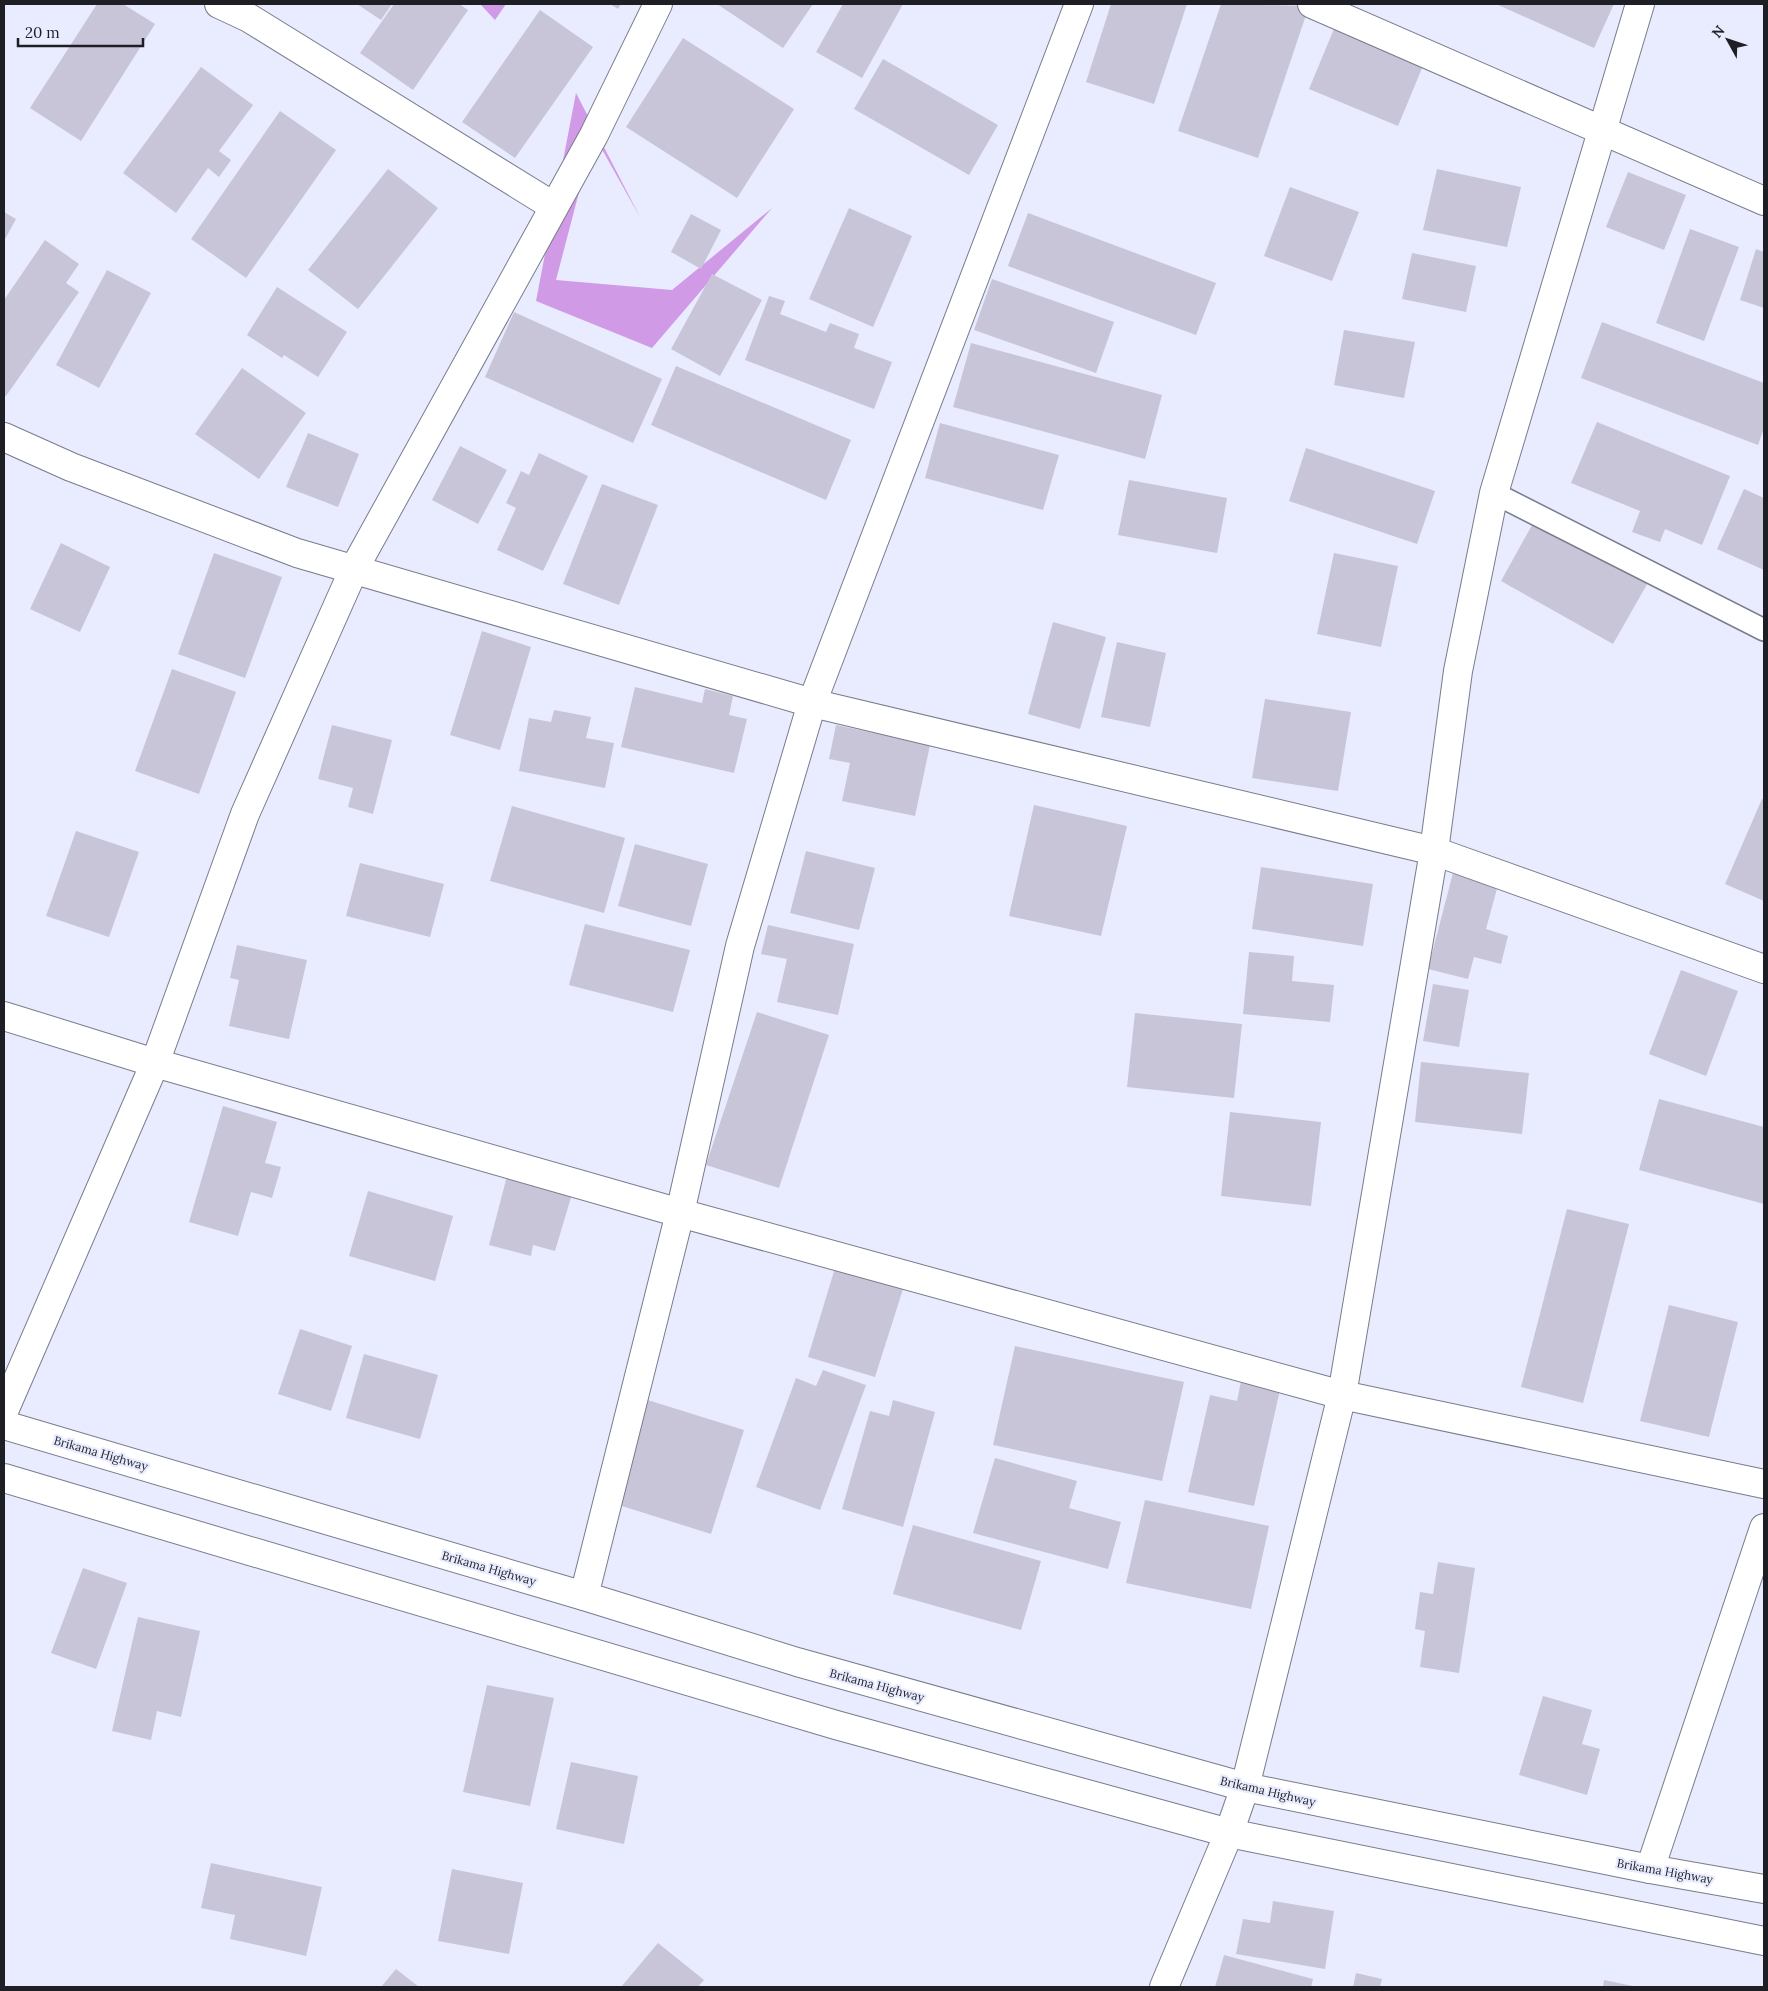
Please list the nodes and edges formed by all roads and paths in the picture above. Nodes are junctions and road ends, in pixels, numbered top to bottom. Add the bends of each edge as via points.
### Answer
1 (218, 4) edge
2 (658, 4) edge
3 (1079, 4) edge
4 (1312, 4) edge
5 (1640, 4) edge
6 (1602, 130) junction
7 (1764, 201) edge
8 (553, 206) junction
9 (4, 437) edge
10 (1494, 493) junction
11 (354, 569) junction
12 (1764, 630) edge
13 (812, 703) junction
14 (1434, 851) junction
15 (1764, 969) edge
16 (4, 1016) edge
17 (155, 1063) junction
18 (680, 1213) junction
19 (1342, 1396) junction
20 (4, 1411) edge
21 (4, 1425) edge
22 (4, 1478) edge
23 (1764, 1484) edge
24 (1764, 1528) edge
25 (584, 1596) junction
26 (1245, 1787) junction
27 (1229, 1834) junction
28 (1650, 1869) junction
29 (1764, 1889) edge
30 (1764, 1941) edge
31 (1164, 1987) edge

1 - 8 main road via 250,18
2 - 8 main road via 594,134
3 - 13 main road
4 - 6 main road
5 - 6 main road
6 - 7 main road
6 - 10 main road
8 - 11 main road
9 - 11 main road via 71,468 231,529
10 - 12 lane
10 - 14 main road via 1458,671
11 - 13 main road
11 - 17 main road via 245,814
13 - 14 main road
13 - 18 main road via 740,946
14 - 15 main road
14 - 19 main road
16 - 17 main road
17 - 18 main road
17 - 20 main road
18 - 19 main road
18 - 25 main road
19 - 23 main road
19 - 26 main road
21 - 25 main road, Brikama Highway
22 - 27 main road via 836,1725
24 - 28 main road
25 - 26 main road, Brikama Highway via 796,1662
26 - 27 main road
26 - 28 main road, Brikama Highway
27 - 30 main road
27 - 31 main road
28 - 29 main road, Brikama Highway

